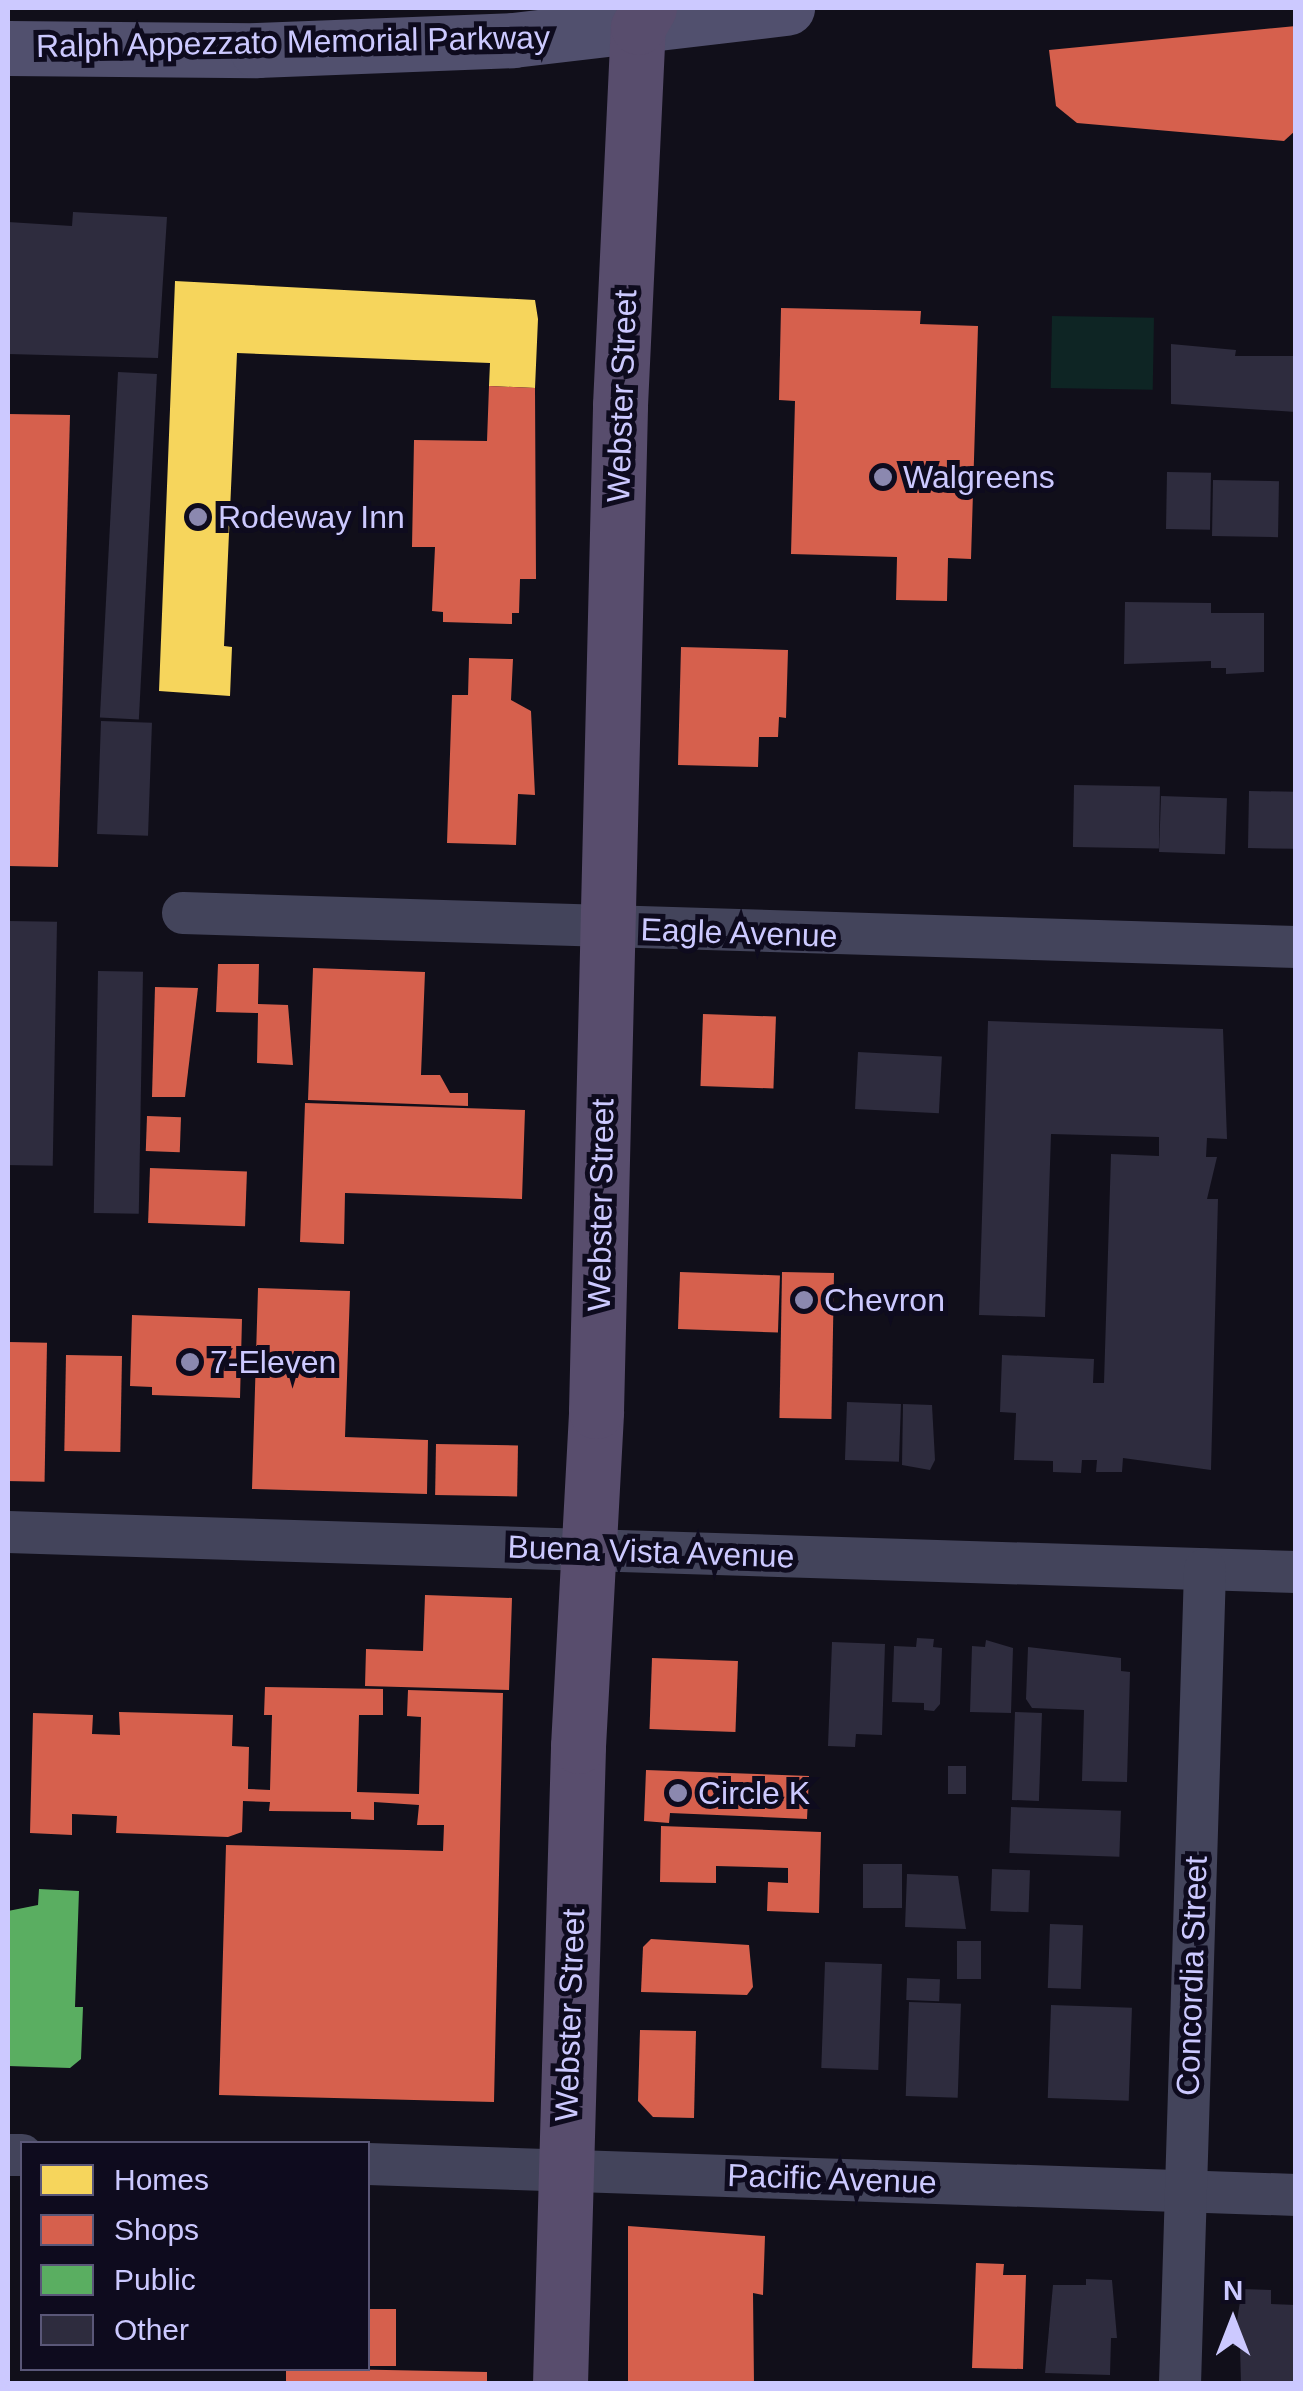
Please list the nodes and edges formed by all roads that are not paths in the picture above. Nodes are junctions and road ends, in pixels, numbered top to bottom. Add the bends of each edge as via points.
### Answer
1 (787, 8) edge
2 (638, 14) edge
3 (8, 48) edge
4 (182, 913) dead end
5 (609, 929) junction
6 (1296, 948) edge
7 (8, 1532) edge
8 (589, 1551) junction
9 (1205, 1569) junction
10 (1296, 1572) edge
11 (370, 2164) edge
12 (566, 2169) junction
13 (1185, 2192) junction
14 (1296, 2195) edge
15 (560, 2384) edge
16 (1180, 2384) edge

1 - 2 street, Ralph Appezzato Memorial Parkway
2 - 3 street, Ralph Appezzato Memorial Parkway via 400,46
2 - 5 main road, Webster Street via 620,405
4 - 5 street, Eagle Avenue
5 - 6 street, Eagle Avenue
5 - 8 main road, Webster Street
7 - 8 street, Buena Vista Avenue
8 - 9 street, Buena Vista Avenue
8 - 12 main road, Webster Street
9 - 10 street, Buena Vista Avenue
9 - 13 street, Concordia Street
11 - 12 street, Pacific Avenue
12 - 13 street, Pacific Avenue
12 - 15 main road, Webster Street
13 - 14 street, Pacific Avenue
13 - 16 street, Concordia Street

